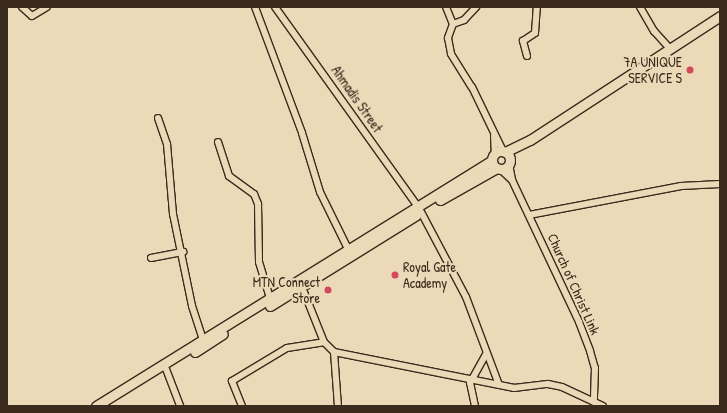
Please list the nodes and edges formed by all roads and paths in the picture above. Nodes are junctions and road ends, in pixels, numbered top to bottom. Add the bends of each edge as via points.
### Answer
1 (22, 7) edge
2 (47, 7) edge
3 (255, 7) edge
4 (275, 7) edge
5 (446, 7) edge
6 (476, 7) edge
7 (537, 7) edge
8 (640, 7) edge
9 (720, 16) edge
10 (452, 24) junction
11 (670, 48) junction
12 (527, 56) dead end
13 (158, 118) dead end
14 (218, 142) dead end
15 (501, 159) junction
16 (512, 180) junction
17 (720, 184) edge
18 (420, 209) junction
19 (529, 215) junction
20 (348, 249) junction
21 (183, 252) junction
22 (151, 258) dead end
23 (302, 287) junction
24 (270, 298) junction
25 (203, 339) junction
26 (324, 342) junction
27 (334, 352) junction
28 (486, 354) junction
29 (165, 367) junction
30 (471, 380) junction
31 (499, 384) junction
32 (594, 402) junction
33 (96, 406) edge
34 (107, 406) edge
35 (180, 406) edge
36 (242, 406) edge
37 (338, 406) edge
38 (475, 406) edge
39 (603, 406) edge

1 - 2 street via 32,16
3 - 20 street via 302,133 320,192
4 - 18 street, Ahmadis Street
5 - 10 street
6 - 10 street via 464,20
7 - 12 street via 535,33 523,41
8 - 11 street via 654,31
9 - 11 highway
10 - 15 street via 448,38 451,54 472,87 494,134
11 - 15 highway
13 - 21 street via 168,144 173,214
14 - 24 street via 229,176 254,194 258,204 258,262
15 - 16 street, Church of Christ Link
15 - 16 street, Church of Christ Link
15 - 18 highway
16 - 19 street, Church of Christ Link
17 - 19 street via 681,186
18 - 20 highway
18 - 23 highway
18 - 28 street, Ahmadis Street via 466,297 486,346
19 - 32 street, Church of Christ Link via 590,351 595,368
20 - 24 highway
21 - 22 street
21 - 25 street via 192,306
23 - 26 street
23 - 29 highway
24 - 25 highway
25 - 29 highway
26 - 27 street
26 - 36 street via 286,348 232,381
27 - 30 street via 395,366 439,371
27 - 37 street
28 - 30 street
28 - 31 street, Ahmadis Street
29 - 33 highway
29 - 34 highway
29 - 35 street
30 - 31 street
30 - 38 street
31 - 32 street via 514,388 555,386
32 - 39 street

